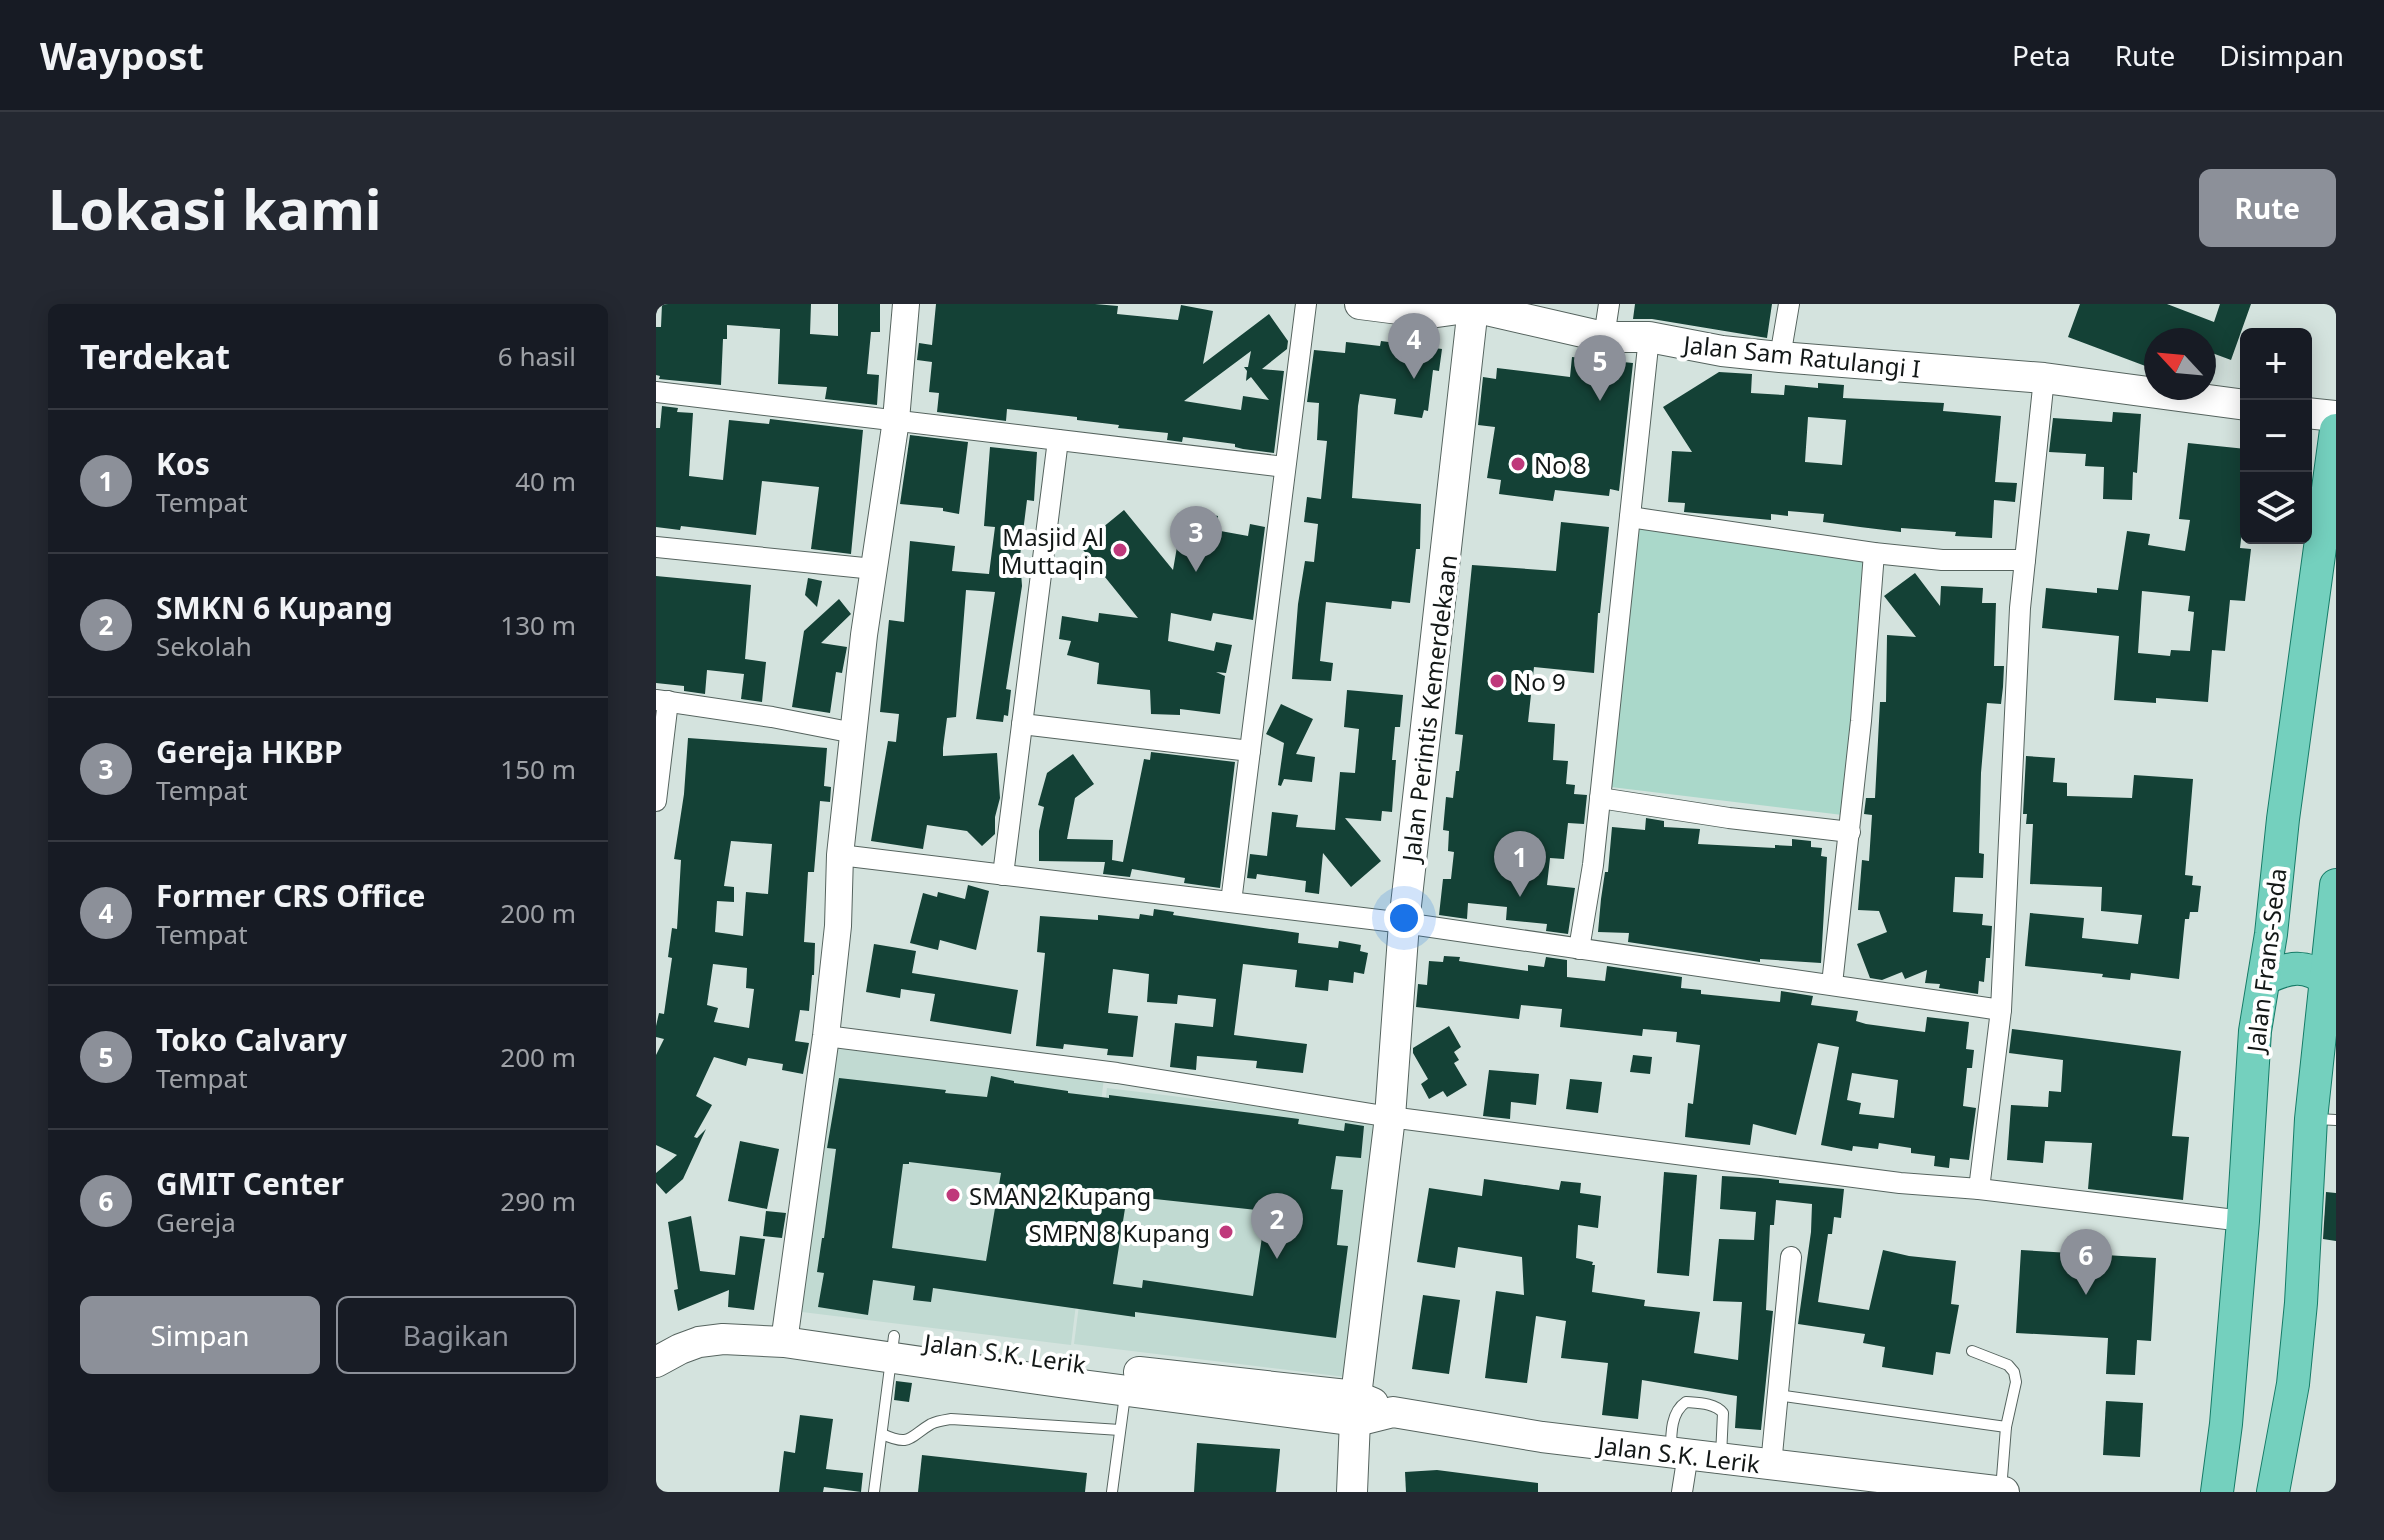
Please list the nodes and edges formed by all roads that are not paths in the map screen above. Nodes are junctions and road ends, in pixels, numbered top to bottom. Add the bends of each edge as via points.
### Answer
1 (906, 304) edge
2 (1306, 304) edge
3 (1360, 304) edge
4 (1609, 304) edge
5 (1789, 304) edge
6 (1473, 307) junction
7 (1431, 308) edge
8 (1604, 337) junction
9 (1649, 337) junction
10 (1780, 357) junction
11 (2044, 378) junction
12 (656, 392) edge
13 (2240, 404) edge
14 (2312, 414) edge
15 (2336, 416) edge
16 (896, 420) junction
17 (2336, 430) edge
18 (1058, 440) junction
19 (1285, 467) junction
20 (1630, 517) junction
21 (656, 547) edge
22 (1874, 553) junction
23 (2025, 560) junction
24 (874, 569) junction
25 (662, 701) edge
26 (1022, 724) junction
27 (854, 733) junction
28 (1250, 751) junction
29 (1600, 798) junction
30 (656, 801) edge
31 (1850, 832) junction
32 (840, 855) junction
33 (1003, 875) junction
34 (2336, 885) edge
35 (1231, 902) junction
36 (1404, 923) junction
37 (2271, 934) junction
38 (2329, 937) junction
39 (1579, 949) junction
40 (2264, 979) junction
41 (2327, 981) junction
42 (1832, 984) junction
43 (2001, 1010) junction
44 (826, 1036) junction
45 (1390, 1117) junction
46 (2324, 1119) edge
47 (1979, 1189) junction
48 (2243, 1221) junction
49 (1791, 1257) dead end
50 (785, 1332) junction
51 (656, 1340) edge
52 (892, 1347) junction
53 (1972, 1351) dead end
54 (656, 1362) edge
55 (999, 1362) junction
56 (1126, 1386) junction
57 (1777, 1395) junction
58 (1357, 1408) junction
59 (2006, 1427) junction
60 (1120, 1430) junction
61 (882, 1434) junction
62 (1680, 1453) junction
63 (1721, 1456) junction
64 (1771, 1465) junction
65 (874, 1492) edge
66 (1112, 1492) edge
67 (1352, 1492) edge
68 (1682, 1492) edge
69 (2002, 1492) edge
70 (2217, 1492) edge
71 (2273, 1492) edge

1 - 16 street
2 - 19 street
3 - 7 main road, Jalan Sam Ratulangi I
4 - 8 street
5 - 10 street
6 - 7 main road, Jalan Sam Ratulangi I
6 - 8 main road, Jalan Sam Ratulangi I
6 - 36 main road, Jalan Perintis Kemerdekaan
8 - 9 main road, Jalan Sam Ratulangi I
9 - 10 main road, Jalan Sam Ratulangi I
9 - 20 street
10 - 11 main road, Jalan Sam Ratulangi I
11 - 13 main road, Jalan Sam Ratulangi I
11 - 23 street
12 - 16 street
14 - 15 main road
16 - 18 street
16 - 24 street
17 - 37 main road, Jalan Frans-Seda
18 - 19 street
18 - 26 street
19 - 28 street
20 - 22 street
20 - 29 street
21 - 24 street
22 - 23 street
22 - 31 street
23 - 43 street
24 - 27 street
25 - 27 street
25 - 30 street
26 - 28 street
26 - 33 street
27 - 32 street
28 - 35 street
29 - 31 street
29 - 39 street
31 - 42 street
32 - 33 street
32 - 44 street
33 - 35 street
34 - 38 main road
35 - 36 street
36 - 39 street
36 - 45 main road, Jalan Perintis Kemerdekaan
37 - 38 main road via 2310,950
37 - 40 main road, Jalan Frans-Seda
38 - 41 main road
39 - 42 street
40 - 41 main road via 2297,968 2312,970
40 - 48 main road, Jalan Frans-Seda via 2255,1031
41 - 46 main road
42 - 43 street
43 - 47 street
44 - 45 street via 1117,1073
44 - 50 street
45 - 47 street
45 - 58 main road, Jalan Perintis Kemerdekaan
46 - 71 main road via 2293,1384
47 - 48 street
48 - 70 main road, Jalan Frans-Seda
49 - 57 street
50 - 51 main road, Jalan S.K. Lerik via 714,1323 678,1328
50 - 52 main road, Jalan S.K. Lerik
50 - 54 main road via 699,1342
52 - 55 main road, Jalan S.K. Lerik
52 - 61 lane
53 - 59 lane via 2014,1372
55 - 56 main road
55 - 58 main road, Jalan S.K. Lerik via 1127,1371
56 - 58 main road
56 - 60 lane
57 - 59 lane
57 - 64 street
58 - 62 main road, Jalan S.K. Lerik
58 - 67 main road, Jalan Perintis Kemerdekaan
59 - 69 lane
60 - 61 lane via 951,1419 910,1439
60 - 66 lane
61 - 65 lane
62 - 63 main road, Jalan S.K. Lerik
62 - 63 lane via 1671,1430 1686,1402 1721,1409
62 - 68 street
63 - 64 main road, Jalan S.K. Lerik
64 - 69 main road, Jalan S.K. Lerik

